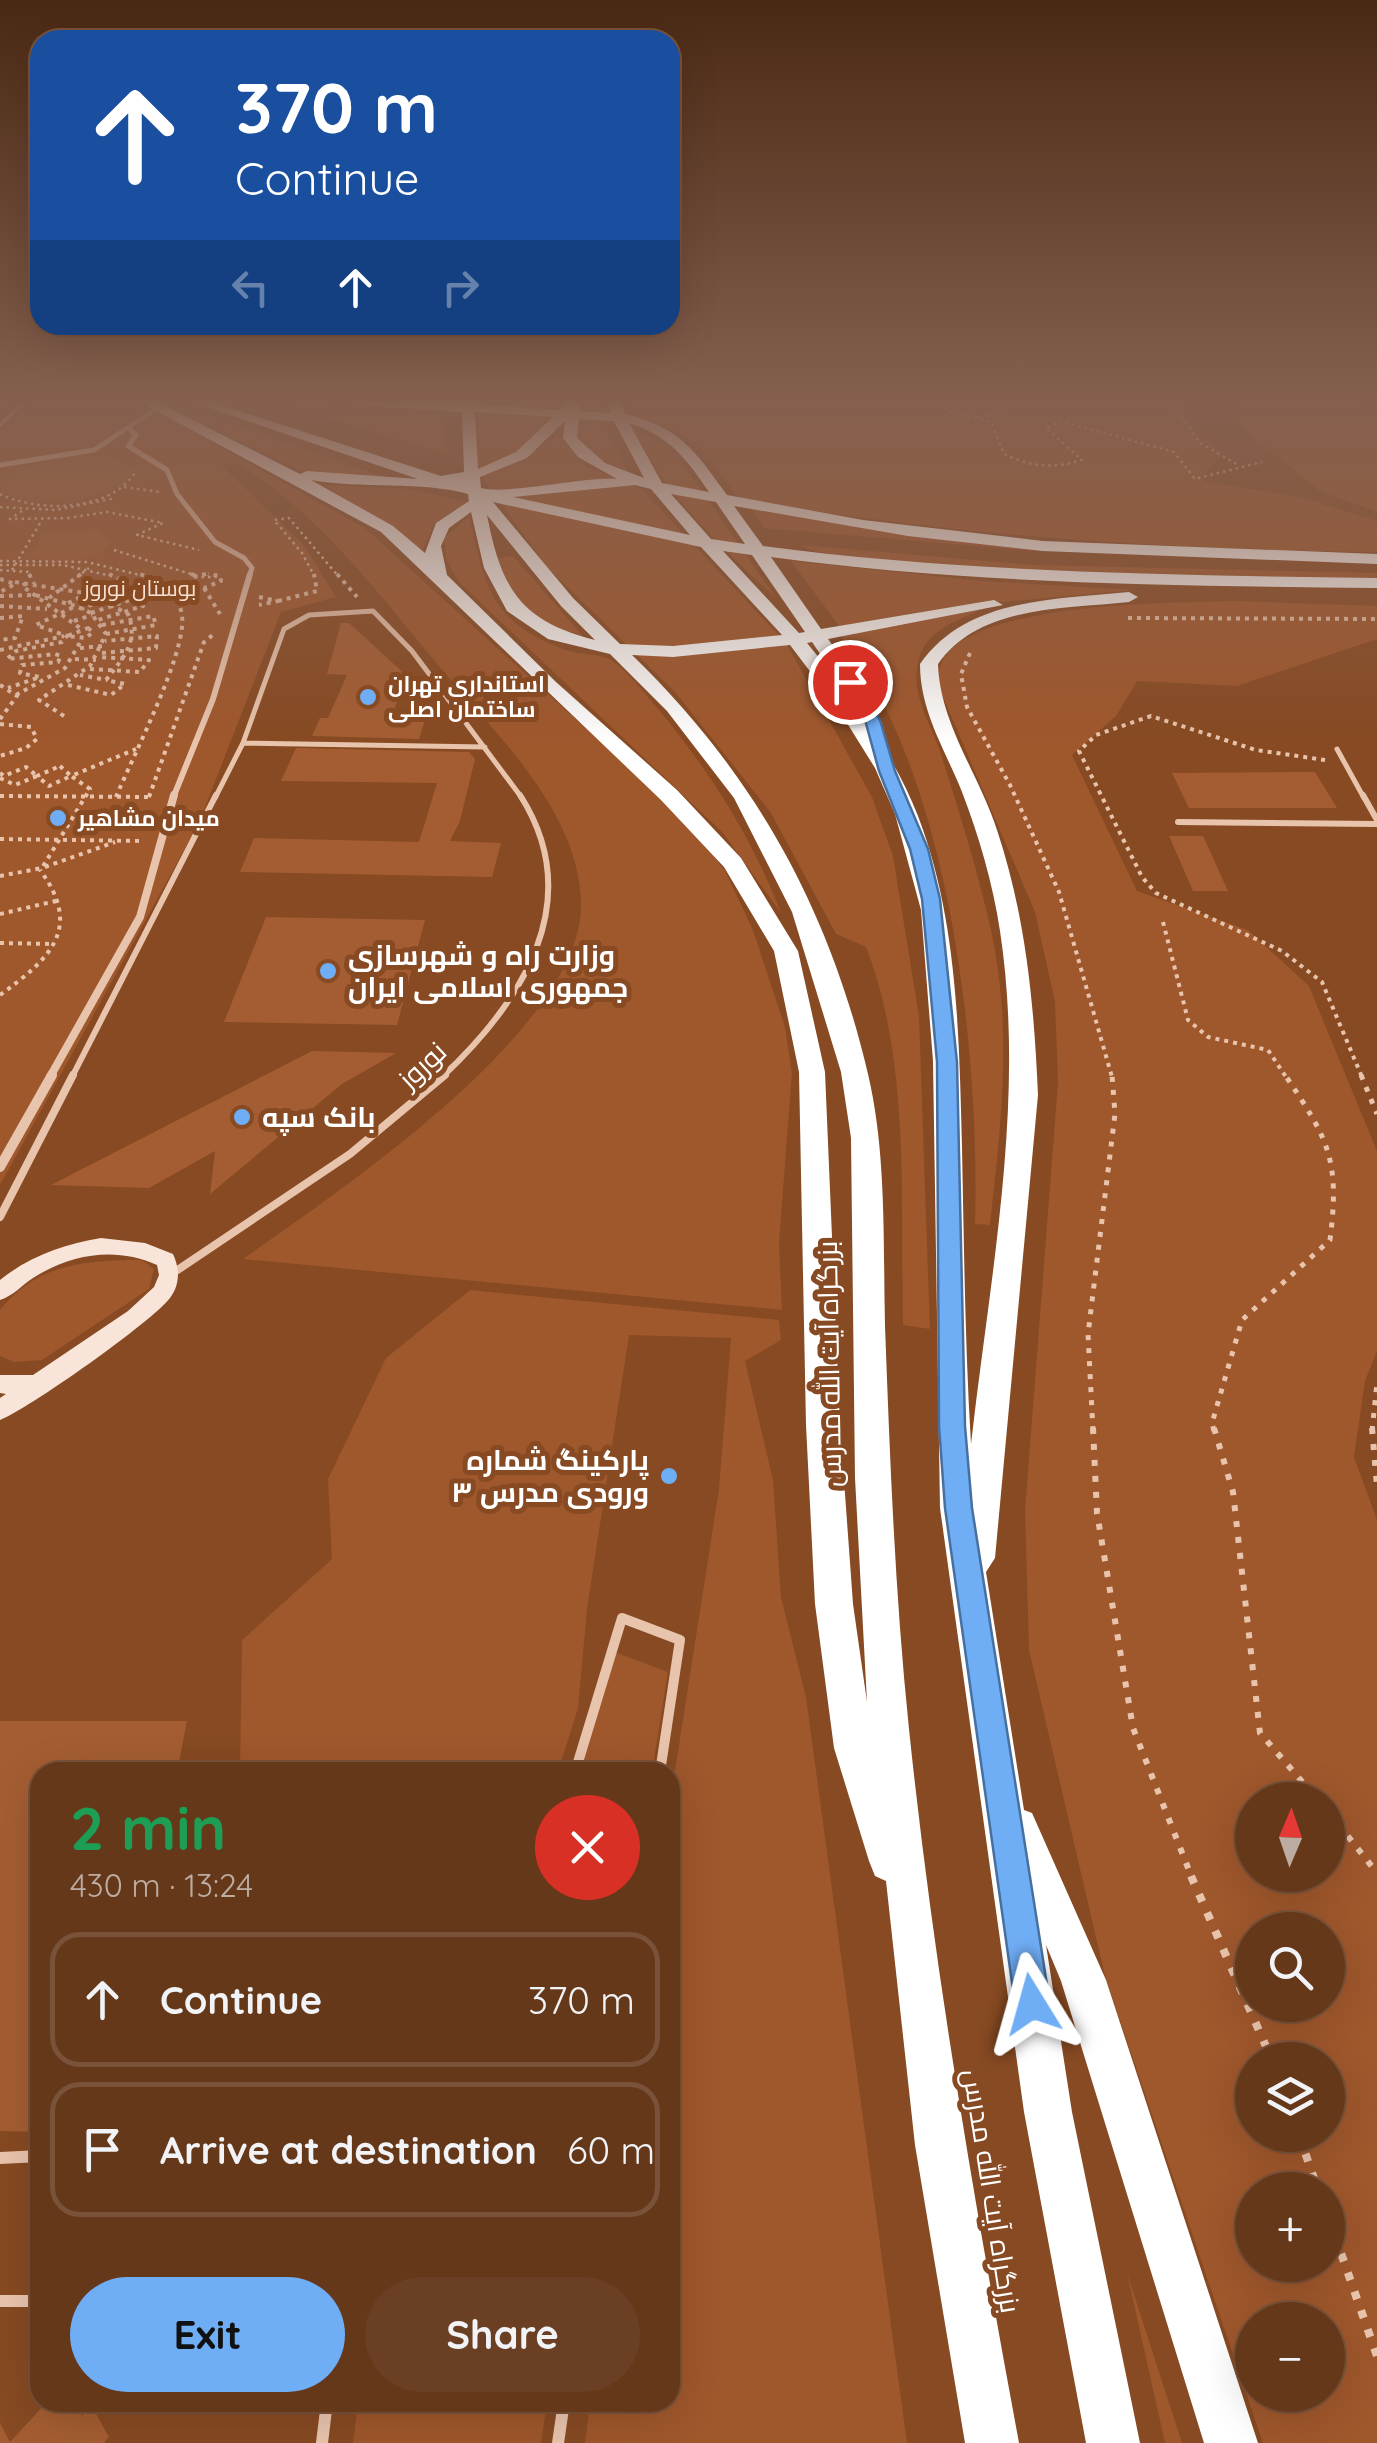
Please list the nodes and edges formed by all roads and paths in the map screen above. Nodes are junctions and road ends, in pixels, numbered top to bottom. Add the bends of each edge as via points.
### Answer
1 (16, 515) edge
2 (72, 515) edge
3 (90, 515) edge
4 (122, 515) edge
5 (194, 515) edge
6 (362, 515) edge
7 (453, 515) edge
8 (487, 515) edge
9 (503, 515) edge
10 (569, 515) edge
11 (643, 515) edge
12 (682, 515) edge
13 (734, 515) edge
14 (800, 515) edge
15 (0, 518) edge
16 (74, 518) junction
17 (10, 520) junction
18 (42, 521) junction
19 (114, 550) dead end
20 (237, 554) junction
21 (1377, 558) edge
22 (0, 566) edge
23 (1377, 567) edge
24 (13, 568) junction
25 (90, 568) junction
26 (197, 576) junction
27 (440, 576) junction
28 (0, 579) edge
29 (16, 582) junction
30 (26, 583) junction
31 (1377, 583) edge
32 (34, 584) junction
33 (66, 585) junction
34 (76, 588) junction
35 (204, 588) junction
36 (90, 592) junction
37 (1377, 593) edge
38 (0, 594) edge
39 (35, 595) junction
40 (49, 598) junction
41 (104, 598) junction
42 (56, 599) junction
43 (159, 599) dead end
44 (278, 601) dead end
45 (68, 603) junction
46 (115, 605) junction
47 (0, 606) edge
48 (76, 606) junction
49 (1127, 607) junction
50 (50, 609) junction
51 (82, 609) junction
52 (361, 609) junction
53 (126, 612) junction
54 (60, 614) junction
55 (92, 614) junction
56 (0, 618) edge
57 (98, 620) junction
58 (131, 620) junction
59 (1377, 620) edge
60 (218, 621) dead end
61 (74, 622) junction
62 (102, 626) junction
63 (80, 628) junction
64 (136, 629) junction
65 (217, 631) dead end
66 (106, 634) junction
67 (67, 636) junction
68 (134, 638) junction
69 (82, 639) junction
70 (0, 640) edge
71 (104, 644) junction
72 (982, 644) dead end
73 (80, 648) junction
74 (0, 650) edge
75 (132, 650) junction
76 (98, 656) junction
77 (125, 658) junction
78 (74, 659) junction
79 (88, 669) junction
80 (115, 670) junction
81 (56, 675) junction
82 (78, 677) junction
83 (106, 680) junction
84 (66, 684) junction
85 (0, 685) edge
86 (8, 688) junction
87 (16, 695) junction
88 (64, 716) dead end
89 (0, 722) edge
90 (243, 743) junction
91 (484, 747) junction
92 (136, 749) junction
93 (1337, 749) dead end
94 (0, 756) edge
95 (1344, 762) junction
96 (887, 771) junction
97 (1, 776) edge
98 (37, 776) junction
99 (71, 776) junction
100 (0, 796) edge
101 (86, 797) junction
102 (116, 797) junction
103 (149, 797) junction
104 (175, 797) junction
105 (1178, 822) dead end
106 (1377, 822) edge
107 (0, 839) edge
108 (61, 840) junction
109 (120, 840) junction
110 (162, 841) junction
111 (41, 869) junction
112 (0, 876) edge
113 (61, 900) junction
114 (0, 914) edge
115 (1163, 922) dead end
116 (0, 943) edge
117 (52, 944) junction
118 (0, 994) edge
119 (1377, 1114) edge
120 (0, 1166) edge
121 (0, 1217) edge
122 (169, 1276) junction
123 (0, 1292) edge
124 (1377, 1383) edge
125 (0, 1384) edge
126 (37, 1385) junction
127 (0, 1410) edge
128 (1377, 1486) edge
129 (972, 1611) junction
130 (577, 1762) edge
131 (662, 1762) edge
132 (1302, 1782) edge
133 (1000, 1788) junction
134 (1345, 1834) edge
135 (1377, 1874) edge
136 (910, 1926) junction
137 (1264, 2042) edge
138 (30, 2156) edge
139 (0, 2158) edge
140 (1345, 2265) edge
141 (30, 2301) edge
142 (0, 2302) edge
143 (1377, 2356) edge
144 (327, 2412) edge
145 (563, 2412) edge
146 (322, 2443) edge
147 (558, 2443) edge
148 (992, 2443) edge
149 (1113, 2443) edge
150 (1230, 2443) edge

1 - 17 path
2 - 16 path
3 - 16 path
4 - 20 path via 163,523 137,535 224,557
5 - 20 street via 216,542
6 - 27 highway
7 - 27 highway via 433,548
8 - 49 highway via 498,584 514,608 548,634 597,649 732,646 1027,602
9 - 136 highway, بزرگراه آیت الله مدرس via 567,602 658,690 730,775 804,912 840,1019 865,1138 873,1478
10 - 31 highway via 816,558 1053,578
11 - 23 highway via 796,538 999,556
12 - 96 highway via 801,648
13 - 96 highway via 872,720
14 - 21 highway via 1088,550
15 - 17 path
16 - 18 path
17 - 18 path
18 - 24 path
19 - 26 path
20 - 104 street via 252,568 247,592
22 - 24 path
22 - 25 path
22 - 92 path via 59,559 107,565 164,585 181,602 185,628
24 - 32 path via 28,572
25 - 33 path
25 - 43 path via 139,584
26 - 35 path via 189,584
26 - 35 path via 222,578
27 - 136 highway via 696,823 756,895 786,951 812,1072 834,1604 854,1748
28 - 29 path
29 - 30 path
29 - 38 path
30 - 32 path
30 - 39 path
32 - 33 path
33 - 34 path
33 - 40 path
34 - 36 path
34 - 42 path
35 - 60 path via 220,610
36 - 41 path
36 - 41 path via 106,586 120,591
36 - 45 path
37 - 49 highway
38 - 39 path
39 - 40 path
39 - 50 path
40 - 42 path
41 - 46 path
41 - 51 path
42 - 45 path
44 - 52 path via 318,591 307,560 274,520 290,518 344,578
45 - 48 path
46 - 53 path
46 - 53 path via 133,599 143,606
46 - 55 path
47 - 50 path
48 - 51 path
48 - 54 path
49 - 59 path
49 - 129 highway via 1032,608 991,618 951,635 929,664 936,715 972,791 1000,877 1012,929 1024,1060
50 - 54 path
51 - 55 path
52 - 90 lane via 309,615 284,629
52 - 91 lane, نوروز via 378,613
53 - 57 path
53 - 58 path
54 - 61 path
54 - 67 path via 38,621 36,628
55 - 57 path
55 - 61 path
56 - 70 path via 23,616 16,638
57 - 62 path
58 - 62 path
58 - 64 path
58 - 64 path via 153,616 156,625
61 - 63 path
62 - 66 path
63 - 67 path
63 - 69 path via 92,631
64 - 66 path
64 - 68 path
65 - 103 path via 204,642
66 - 71 path
67 - 69 path
67 - 74 path
67 - 86 path via 10,652 9,660 60,656 49,666 22,665 20,673 40,677
68 - 71 path
68 - 75 path
68 - 75 path via 156,636 156,648
69 - 73 path
71 - 73 path
71 - 76 path
72 - 137 path via 961,674 967,707 1059,892 1111,1063 1115,1114 1088,1334 1096,1513 1133,1728
73 - 78 path
75 - 76 path
75 - 77 path
76 - 77 path
76 - 78 path
76 - 79 path
77 - 80 path
77 - 80 path via 149,660 140,672
78 - 81 path
79 - 80 path
79 - 82 path
80 - 83 path
81 - 82 path
81 - 87 path
82 - 83 path
82 - 84 path
83 - 84 path via 125,684 111,696
84 - 88 path via 38,700
85 - 86 path
86 - 87 path
87 - 89 path
89 - 94 path via 31,727 37,738
90 - 91 lane
90 - 121 lane
91 - 122 lane, نوروز via 513,782 550,868 547,920 512,1002 458,1064 382,1132
92 - 99 path
92 - 102 path
93 - 95 lane
95 - 106 lane
95 - 119 path via 1256,750 1152,716 1096,736 1079,751 1156,893 1282,951 1322,982
96 - 129 highway via 919,849 936,950 947,1062 952,1426
97 - 98 path via 16,785
97 - 98 path via 26,767
98 - 99 path via 49,786
98 - 99 path via 60,766
99 - 101 path via 90,789
100 - 101 path
101 - 102 path
101 - 108 path
102 - 103 path
103 - 104 path
104 - 110 street
105 - 106 lane
107 - 108 path
108 - 109 path
108 - 111 path
109 - 110 path
109 - 111 path
110 - 120 street via 140,917
111 - 112 path
111 - 113 path
113 - 114 path
113 - 117 path
115 - 132 path via 1188,1020 1208,1037 1268,1050 1320,1126 1337,1186 1330,1240 1242,1320 1212,1423 1233,1492 1260,1734
116 - 117 path
117 - 118 path
122 - 123 street via 166,1260 149,1250 107,1246 56,1256
122 - 126 street via 136,1318
124 - 128 path
125 - 126 street
126 - 127 street
129 - 133 highway
130 - 131 lane via 622,1618 680,1640
133 - 149 highway via 1065,2210
133 - 150 highway via 1083,1980
134 - 135 path
136 - 148 highway, بزرگراه آیت الله مدرس via 939,2144
138 - 139 lane
140 - 143 path
141 - 142 lane
144 - 146 lane
145 - 147 lane

